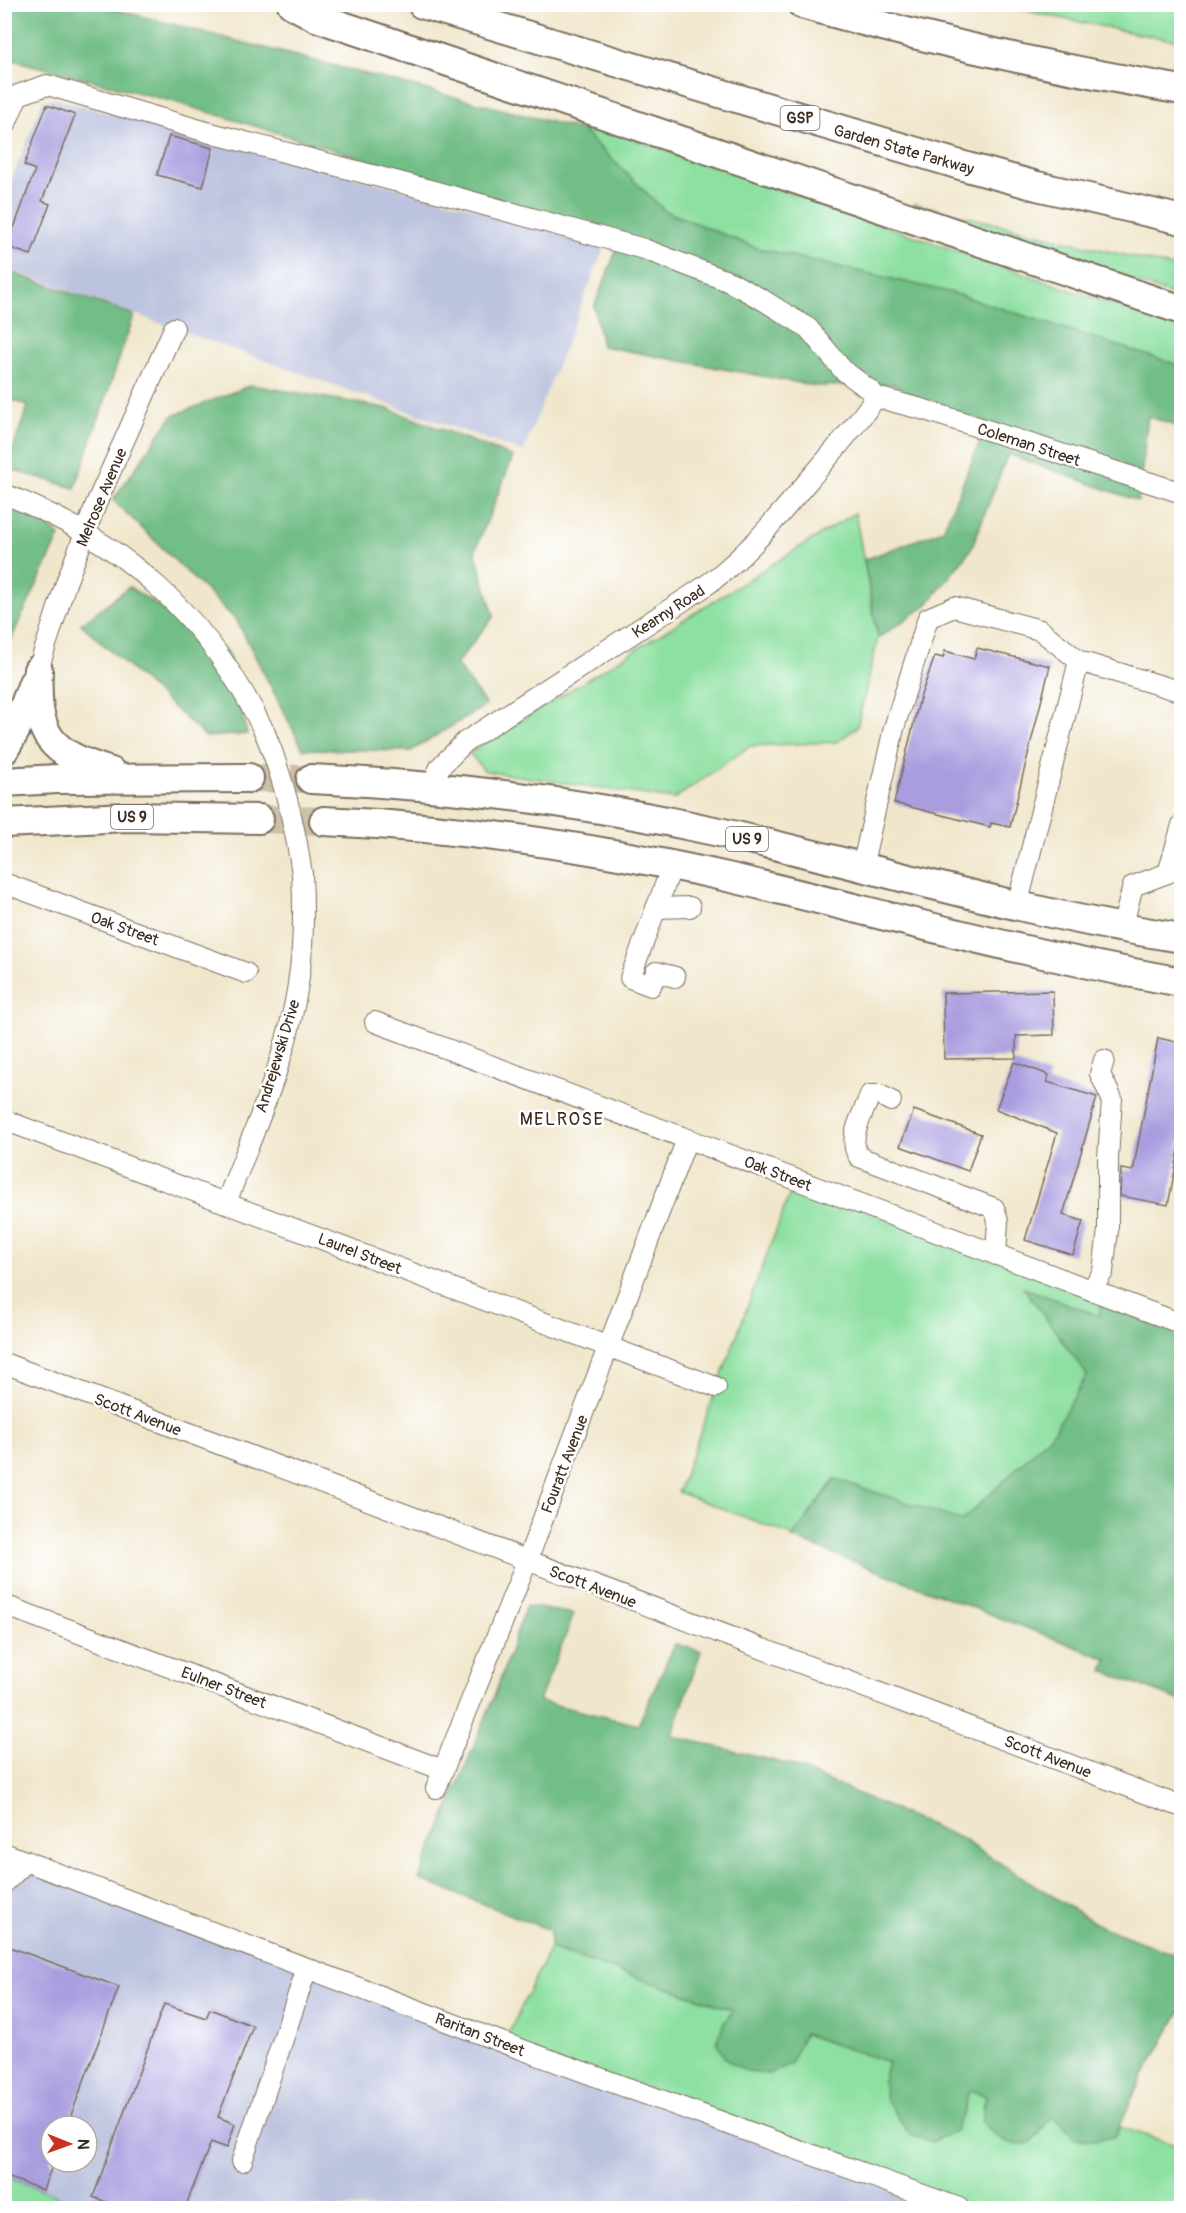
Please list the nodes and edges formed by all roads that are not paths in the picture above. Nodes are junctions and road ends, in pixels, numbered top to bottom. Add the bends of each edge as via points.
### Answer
1 (292, 4) edge
2 (422, 4) edge
3 (802, 4) edge
4 (1182, 90) edge
5 (4, 128) edge
6 (1182, 220) edge
7 (1182, 310) edge
8 (174, 328) dead end
9 (876, 397) junction
10 (1182, 493) edge
11 (4, 494) edge
12 (85, 532) junction
13 (1079, 661) junction
14 (38, 670) junction
15 (1182, 692) edge
16 (4, 750) edge
17 (130, 778) junction
18 (249, 778) tunnel mouth
19 (311, 779) tunnel mouth
20 (4, 782) edge
21 (431, 787) junction
22 (259, 819) tunnel mouth
23 (324, 821) tunnel mouth
24 (5, 824) edge
25 (1182, 825) edge
26 (672, 866) junction
27 (862, 867) junction
28 (4, 883) edge
29 (1017, 906) junction
30 (690, 907) dead end
31 (656, 908) junction
32 (1122, 928) junction
33 (1180, 938) edge
34 (246, 973) dead end
35 (675, 977) dead end
36 (1182, 982) edge
37 (375, 1022) dead end
38 (1104, 1060) dead end
39 (891, 1101) dead end
40 (4, 1120) edge
41 (687, 1139) junction
42 (226, 1203) junction
43 (996, 1255) junction
44 (1091, 1290) junction
45 (1182, 1324) edge
46 (608, 1347) junction
47 (4, 1363) edge
48 (716, 1387) dead end
49 (527, 1561) junction
50 (4, 1605) edge
51 (440, 1779) joint
52 (1182, 1807) edge
53 (4, 1853) edge
54 (27, 1861) junction
55 (4, 1883) edge
56 (307, 1968) junction
57 (242, 2161) dead end
58 (934, 2204) edge
59 (959, 2208) edge

1 - 7 highway via 316,17
2 - 6 highway, Garden State Parkway / GSP via 946,161
3 - 4 highway via 963,46
5 - 9 street via 18,95 47,85 644,249 730,282 808,328 843,370
8 - 12 street, Melrose Avenue
9 - 10 street, Coleman Street
9 - 21 street, Kearny Road via 759,539 730,567 465,742 440,766
11 - 12 street, Andrejewski Drive
12 - 14 street, Melrose Avenue
12 - 42 street, Andrejewski Drive, bridge via 175,601 226,663 265,733 295,830 302,874 303,942 294,1008 269,1090
13 - 15 street
13 - 27 street via 1040,630 954,608 928,618 894,728
13 - 29 street
14 - 16 highway
14 - 17 highway via 39,715 51,741 81,762
17 - 18 highway
17 - 20 highway
19 - 21 highway, US 9
21 - 27 highway, US 9 via 563,804 681,825
22 - 24 highway, US 9 via 128,817
23 - 26 highway via 449,831
25 - 32 street via 1168,873 1133,886
26 - 31 street
26 - 36 highway via 1030,952
27 - 29 highway, US 9
28 - 34 street, Oak Street
29 - 32 highway, US 9
30 - 31 street
31 - 35 street via 630,978 651,986 656,972
32 - 33 highway, US 9
37 - 41 street, Oak Street
38 - 44 street via 1100,1074 1112,1099 1108,1230 1103,1272
39 - 43 street via 870,1095 853,1141 859,1157 994,1208 998,1221
40 - 42 street, Laurel Street
41 - 43 street, Oak Street
41 - 46 street, Fouratt Avenue
42 - 46 street, Laurel Street
43 - 44 street, Oak Street
44 - 45 street, Oak Street
46 - 48 street, Laurel Street
46 - 49 street, Fouratt Avenue
47 - 49 street, Scott Avenue
49 - 51 street, Fouratt Avenue
49 - 52 street, Scott Avenue
50 - 51 street, Eulner Street
53 - 54 street, Raritan Street
54 - 55 street
54 - 56 street, Raritan Street
56 - 57 street
56 - 58 street, Raritan Street
58 - 59 street, Raritan Street

